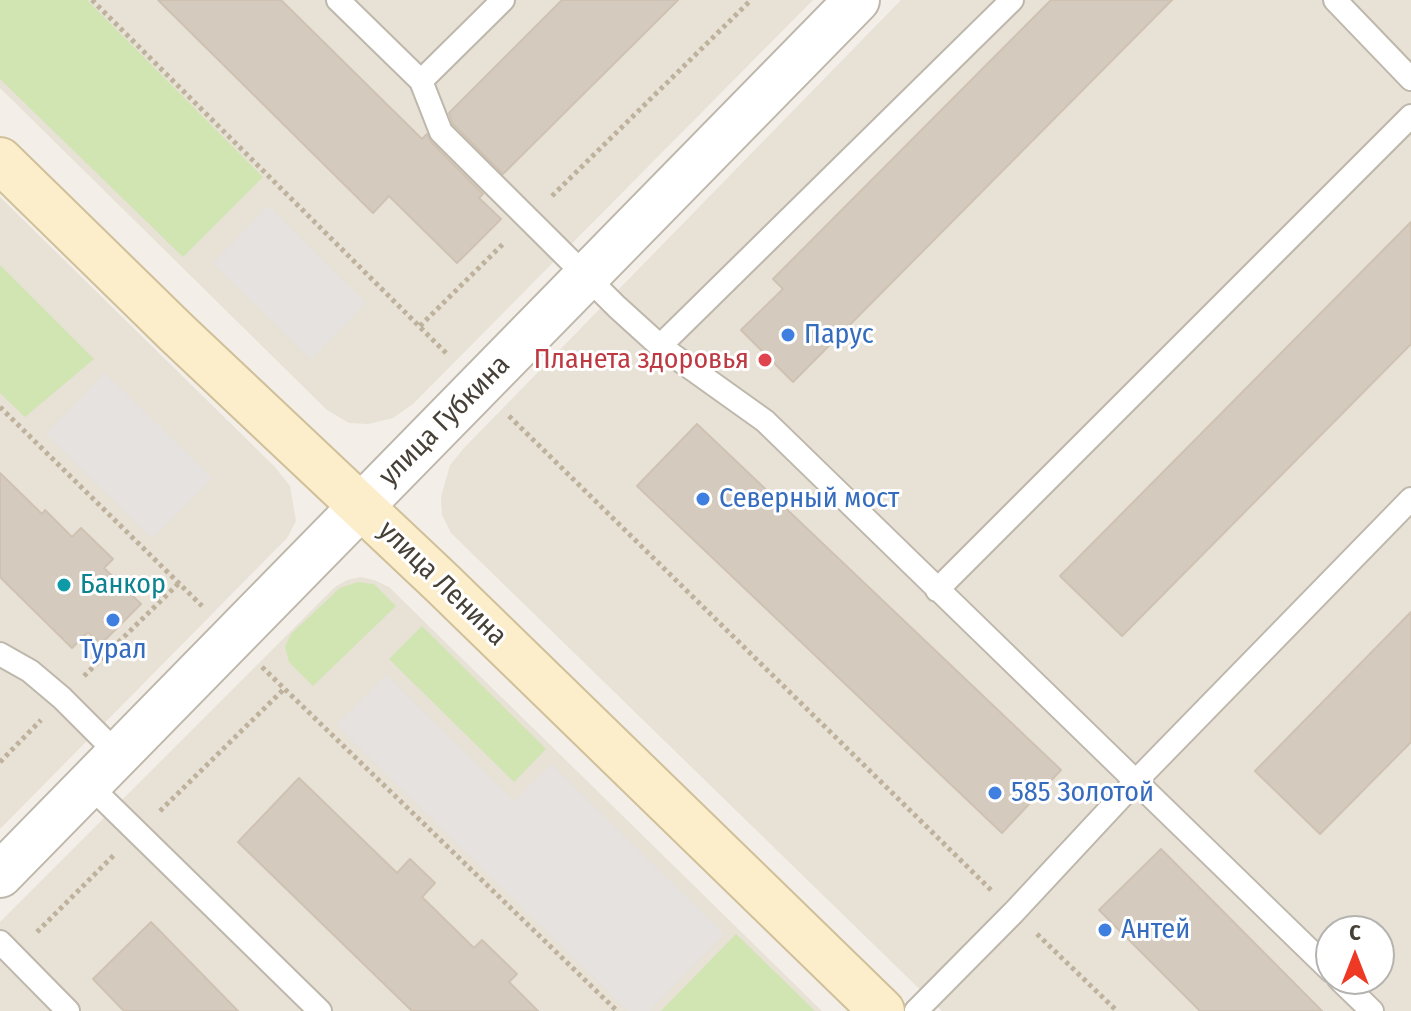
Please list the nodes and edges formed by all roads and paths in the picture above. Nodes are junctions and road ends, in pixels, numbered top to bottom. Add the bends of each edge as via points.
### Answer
1 (92, 0) edge
2 (338, 0) edge
3 (503, 0) edge
4 (751, 0) edge
5 (857, 0) edge
6 (1012, 0) edge
7 (1335, 0) edge
8 (1411, 79) edge
9 (421, 81) junction
10 (1411, 116) edge
11 (0, 160) edge
12 (528, 219) junction
13 (588, 278) junction
14 (420, 326) junction
15 (660, 346) junction
16 (478, 386) junction
17 (0, 407) edge
18 (1411, 499) edge
19 (361, 507) junction
20 (179, 583) junction
21 (937, 590) junction
22 (233, 637) junction
23 (0, 654) edge
24 (62, 698) junction
25 (119, 755) junction
26 (0, 762) edge
27 (1136, 781) junction
28 (89, 785) junction
29 (0, 875) edge
30 (1014, 912) junction
31 (0, 942) edge
32 (1315, 955) edge
33 (1356, 995) edge
34 (68, 1011) edge
35 (320, 1011) edge
36 (617, 1011) edge
37 (882, 1011) edge
38 (916, 1011) edge
39 (1117, 1011) edge
40 (1372, 1011) edge

1 - 14 path
2 - 9 lane
3 - 9 lane
4 - 12 path
5 - 13 street, улица Губкина
6 - 15 lane
7 - 8 lane
9 - 12 lane via 441,132
10 - 21 lane
11 - 19 main road, улица Ленина
12 - 13 lane
12 - 14 path
13 - 15 lane
13 - 16 street, улица Губкина
14 - 16 path
15 - 21 lane via 765,421
16 - 19 street, улица Губкина
16 - 30 path
17 - 20 path
18 - 27 lane
19 - 22 street, улица Губкина
19 - 37 main road, улица Ленина
20 - 22 path
20 - 24 path
21 - 27 lane
22 - 25 street, улица Губкина
22 - 36 path
23 - 24 lane
24 - 25 lane
24 - 26 path
25 - 28 street, улица Губкина
27 - 30 lane
27 - 32 lane
28 - 29 street, улица Губкина
28 - 35 lane
30 - 38 lane
30 - 39 path
31 - 34 lane
33 - 40 lane

